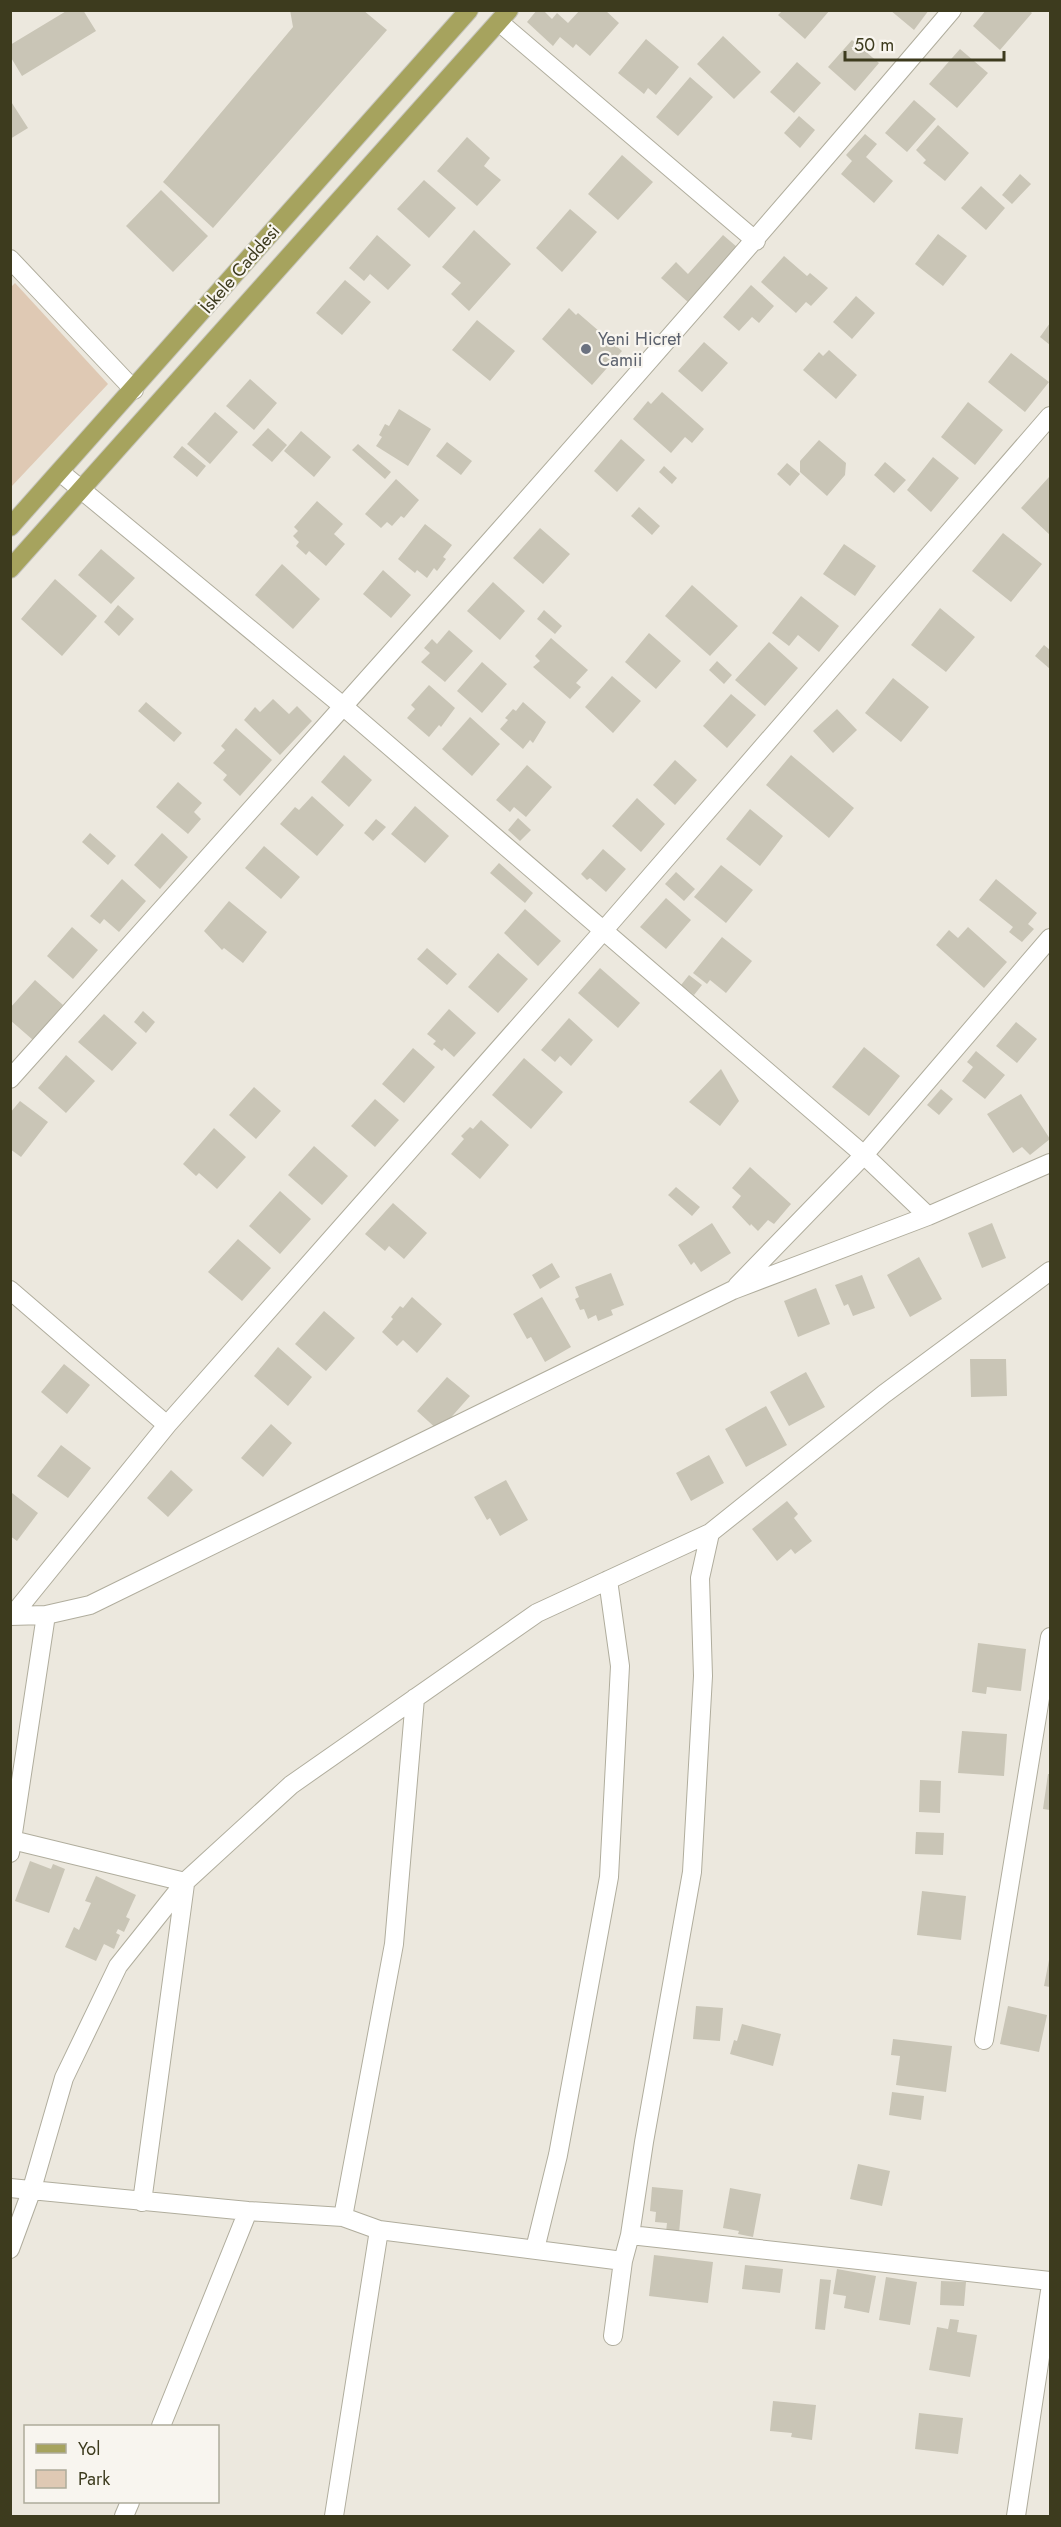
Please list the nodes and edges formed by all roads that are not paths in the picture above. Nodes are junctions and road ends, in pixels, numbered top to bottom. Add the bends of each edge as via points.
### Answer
1 (468, 10) edge
2 (952, 10) edge
3 (504, 16) edge
4 (756, 241) junction
5 (10, 259) edge
6 (134, 390) junction
7 (1050, 416) edge
8 (1044, 437) edge
9 (60, 472) junction
10 (81, 490) junction
11 (10, 527) edge
12 (10, 569) edge
13 (344, 707) junction
14 (604, 930) junction
15 (1050, 938) edge
16 (10, 1079) edge
17 (864, 1155) junction
18 (1050, 1162) edge
19 (928, 1216) junction
20 (1050, 1271) edge
21 (10, 1290) edge
22 (733, 1290) junction
23 (168, 1425) junction
24 (711, 1533) junction
25 (608, 1580) junction
26 (46, 1615) junction
27 (11, 1616) edge
28 (1050, 1637) edge
29 (416, 1698) junction
30 (11, 1846) edge
31 (185, 1882) junction
32 (984, 2040) dead end
33 (10, 2188) edge
34 (31, 2192) junction
35 (142, 2202) junction
36 (248, 2211) junction
37 (343, 2217) junction
38 (379, 2230) junction
39 (630, 2235) junction
40 (10, 2249) edge
41 (535, 2249) junction
42 (623, 2261) junction
43 (1050, 2281) edge
44 (1050, 2291) edge
45 (613, 2336) dead end
46 (162, 2425) edge
47 (130, 2503) edge
48 (124, 2517) edge
49 (334, 2517) edge
50 (1016, 2517) edge

1 - 6 main road, İskele Caddesi
2 - 4 street
3 - 4 street
3 - 10 main road
4 - 13 street
5 - 6 street
6 - 9 main road, İskele Caddesi
7 - 8 street
8 - 14 street
9 - 10 street
9 - 11 main road, İskele Caddesi
10 - 12 main road
10 - 13 street
13 - 14 street
13 - 16 street
14 - 17 street
14 - 23 street
15 - 17 street
17 - 19 street
17 - 22 street
18 - 19 street
19 - 22 street
20 - 24 street via 884,1394
21 - 23 street
22 - 26 street via 90,1605
23 - 27 street
24 - 25 street
24 - 39 street via 700,1578 703,1676 692,1872
25 - 29 street via 537,1613
25 - 41 street via 620,1666 609,1878 558,2155
26 - 27 street
26 - 30 street
28 - 32 street
29 - 31 street via 291,1785
29 - 37 street via 394,1944
30 - 31 street
31 - 34 street via 118,1966 64,2078
31 - 35 street
33 - 34 street
34 - 35 street
34 - 40 street
35 - 36 street
36 - 37 street
36 - 46 street
37 - 38 street
38 - 41 street
38 - 49 street
39 - 42 street
39 - 43 street
41 - 42 street
42 - 45 street
44 - 50 street
47 - 48 street

